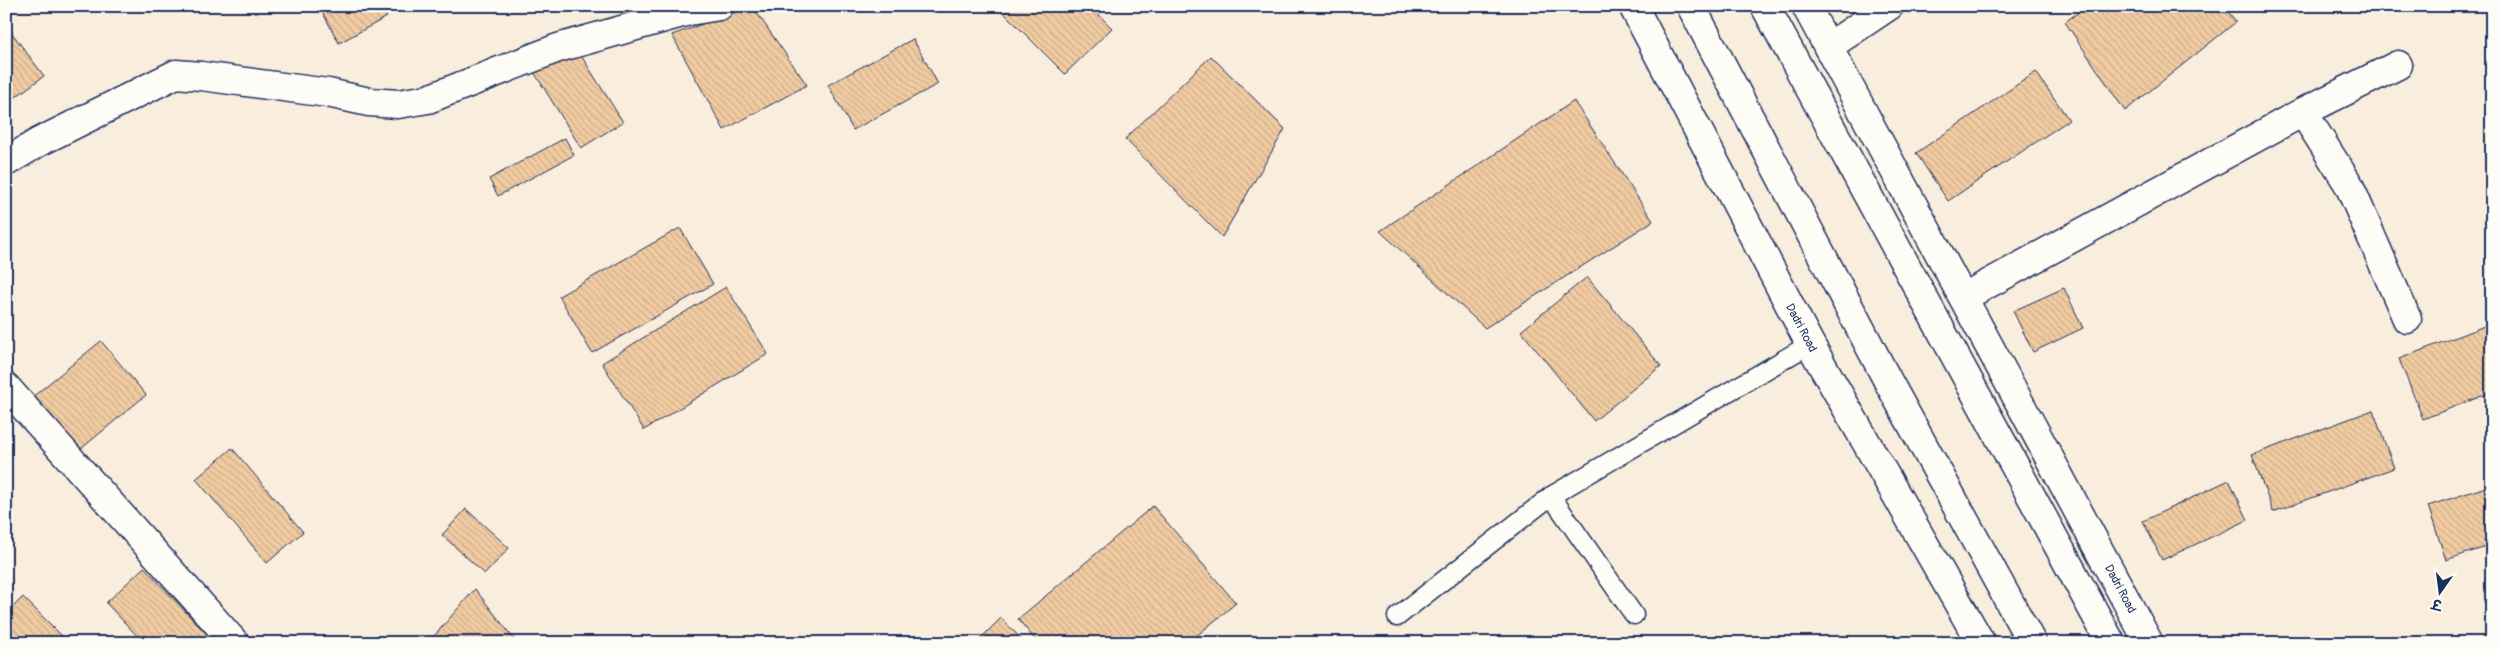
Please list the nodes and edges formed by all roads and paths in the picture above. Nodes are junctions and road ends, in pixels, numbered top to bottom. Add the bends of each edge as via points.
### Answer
1 (719, 6) edge
2 (1632, 6) edge
3 (1691, 6) edge
4 (1765, 6) edge
5 (1806, 6) edge
6 (1889, 6) edge
7 (1828, 47) junction
8 (2398, 65) dead end
9 (2303, 112) junction
10 (6, 162) edge
11 (1964, 297) junction
12 (2407, 319) dead end
13 (1810, 344) junction
14 (6, 387) edge
15 (1551, 496) junction
16 (1634, 615) dead end
17 (1397, 617) dead end
18 (235, 643) edge
19 (1981, 643) edge
20 (2032, 643) edge
21 (2111, 643) edge
22 (2149, 643) edge

1 - 10 street via 558,48 428,99 398,104 176,74 39,142
2 - 13 street, Dadri Road
3 - 20 street via 1889,383
4 - 21 street
5 - 7 street, Dadri Road
6 - 7 street
7 - 11 street, Dadri Road
8 - 9 street
9 - 11 street
9 - 12 street via 2349,185
11 - 22 street, Dadri Road
13 - 15 lane
13 - 19 street, Dadri Road
14 - 18 street
15 - 16 lane
15 - 17 lane

